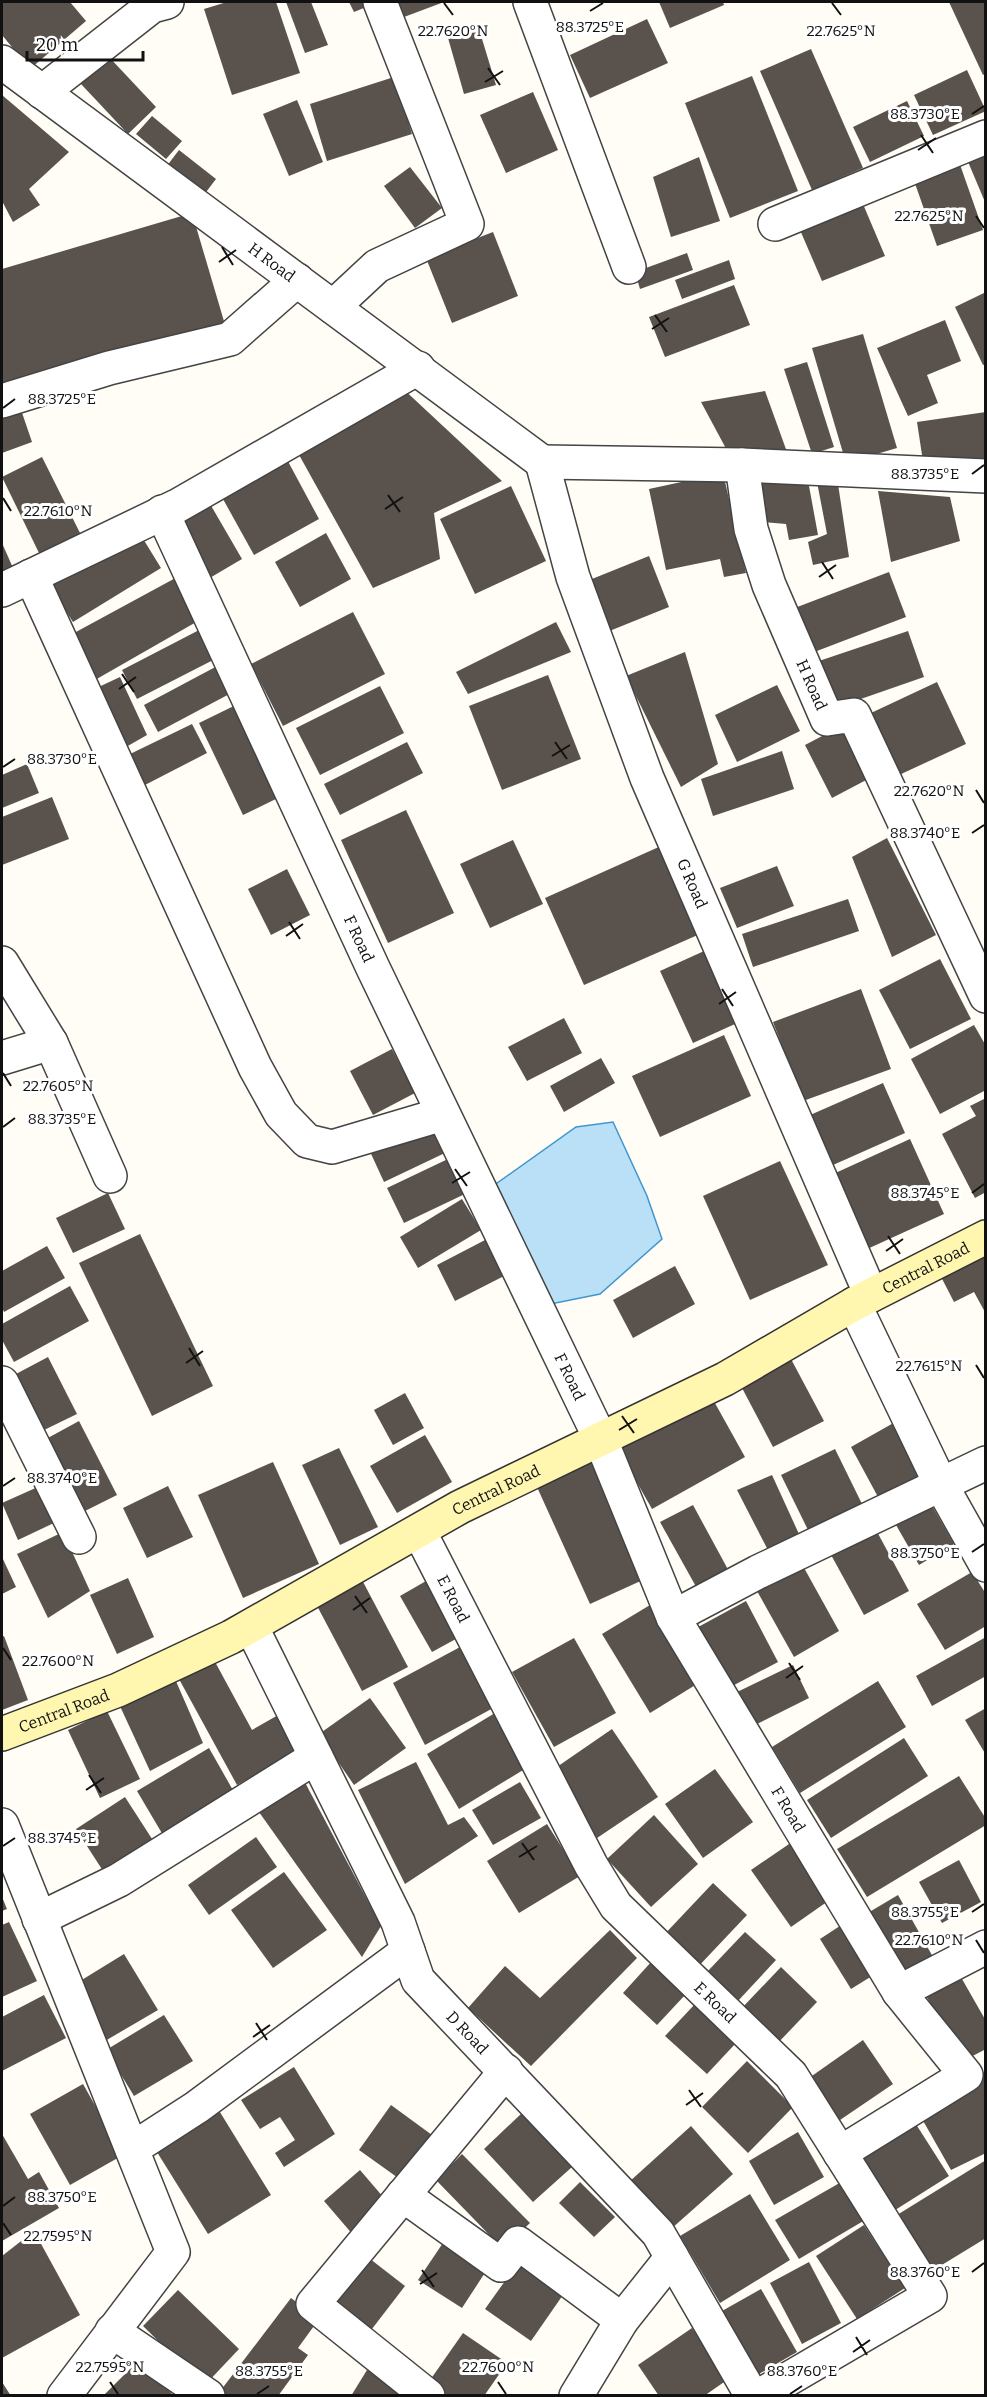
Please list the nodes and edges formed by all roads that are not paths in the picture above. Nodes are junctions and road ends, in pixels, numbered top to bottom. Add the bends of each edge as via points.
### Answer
1 (167, 2) edge
2 (380, 2) edge
3 (530, 2) edge
4 (2, 62) edge
5 (42, 92) junction
6 (986, 137) edge
7 (775, 224) dead end
8 (629, 267) dead end
9 (297, 280) junction
10 (333, 307) junction
11 (418, 368) junction
12 (2, 401) edge
13 (542, 462) junction
14 (742, 465) junction
15 (986, 476) edge
16 (162, 512) junction
17 (31, 576) junction
18 (2, 590) edge
19 (2, 963) edge
20 (986, 996) edge
21 (51, 1043) junction
22 (2, 1058) edge
23 (443, 1114) junction
24 (110, 1176) dead end
25 (986, 1237) edge
26 (862, 1299) junction
27 (2, 1383) edge
28 (600, 1438) junction
29 (986, 1463) edge
30 (940, 1483) junction
31 (419, 1531) junction
32 (79, 1537) dead end
33 (986, 1565) edge
34 (673, 1617) junction
35 (251, 1626) junction
36 (2, 1734) edge
37 (316, 1757) junction
38 (2, 1825) edge
39 (39, 1919) junction
40 (986, 1947) edge
41 (408, 1950) junction
42 (899, 1992) junction
43 (506, 2072) junction
44 (132, 2149) junction
45 (840, 2153) junction
46 (403, 2195) junction
47 (672, 2257) junction
48 (622, 2320) junction
49 (112, 2331) junction
50 (64, 2396) edge
51 (208, 2396) edge
52 (428, 2396) edge
53 (576, 2396) edge
54 (752, 2396) edge
55 (759, 2396) edge

1 - 5 street via 152,6
2 - 10 street via 467,224 376,266
3 - 8 street
4 - 5 street, H Road
5 - 9 street, H Road
6 - 7 street
9 - 10 street, H Road
9 - 12 street via 230,339 109,368
10 - 11 street, H Road
11 - 13 street, H Road
11 - 16 street
13 - 14 street
13 - 26 street, G Road via 573,577 647,778
14 - 15 street
14 - 20 street, H Road via 751,529 769,585 827,719 854,715
16 - 17 street
16 - 23 street, F Road
17 - 18 street
17 - 23 street via 250,1056 281,1114 307,1141 332,1147
19 - 21 street
21 - 22 street
21 - 24 street
23 - 28 street, F Road
25 - 26 street, Central Road
26 - 28 street, Central Road via 724,1379
26 - 30 street, G Road
27 - 32 street
28 - 31 street, Central Road
28 - 34 street, F Road
29 - 30 street
30 - 33 street, G Road
30 - 34 street
31 - 35 street, Central Road
31 - 45 street, E Road via 591,1865 616,1906 791,2075
34 - 42 street, F Road
35 - 36 street, Central Road via 118,1690
35 - 37 street, D Road
37 - 39 street via 118,1880
37 - 41 street, D Road via 398,1922
38 - 39 street
39 - 44 street
40 - 42 street
41 - 43 street, D Road via 418,1980
41 - 44 street via 197,2107
42 - 45 street, F Road via 966,2075
43 - 46 street
43 - 47 street, D Road via 658,2233
44 - 49 street via 173,2252
45 - 55 street, E Road via 930,2296
46 - 48 street via 501,2265 518,2243
46 - 52 street via 313,2304
47 - 48 street
47 - 54 street, D Road
48 - 53 street
49 - 50 street
49 - 51 street

